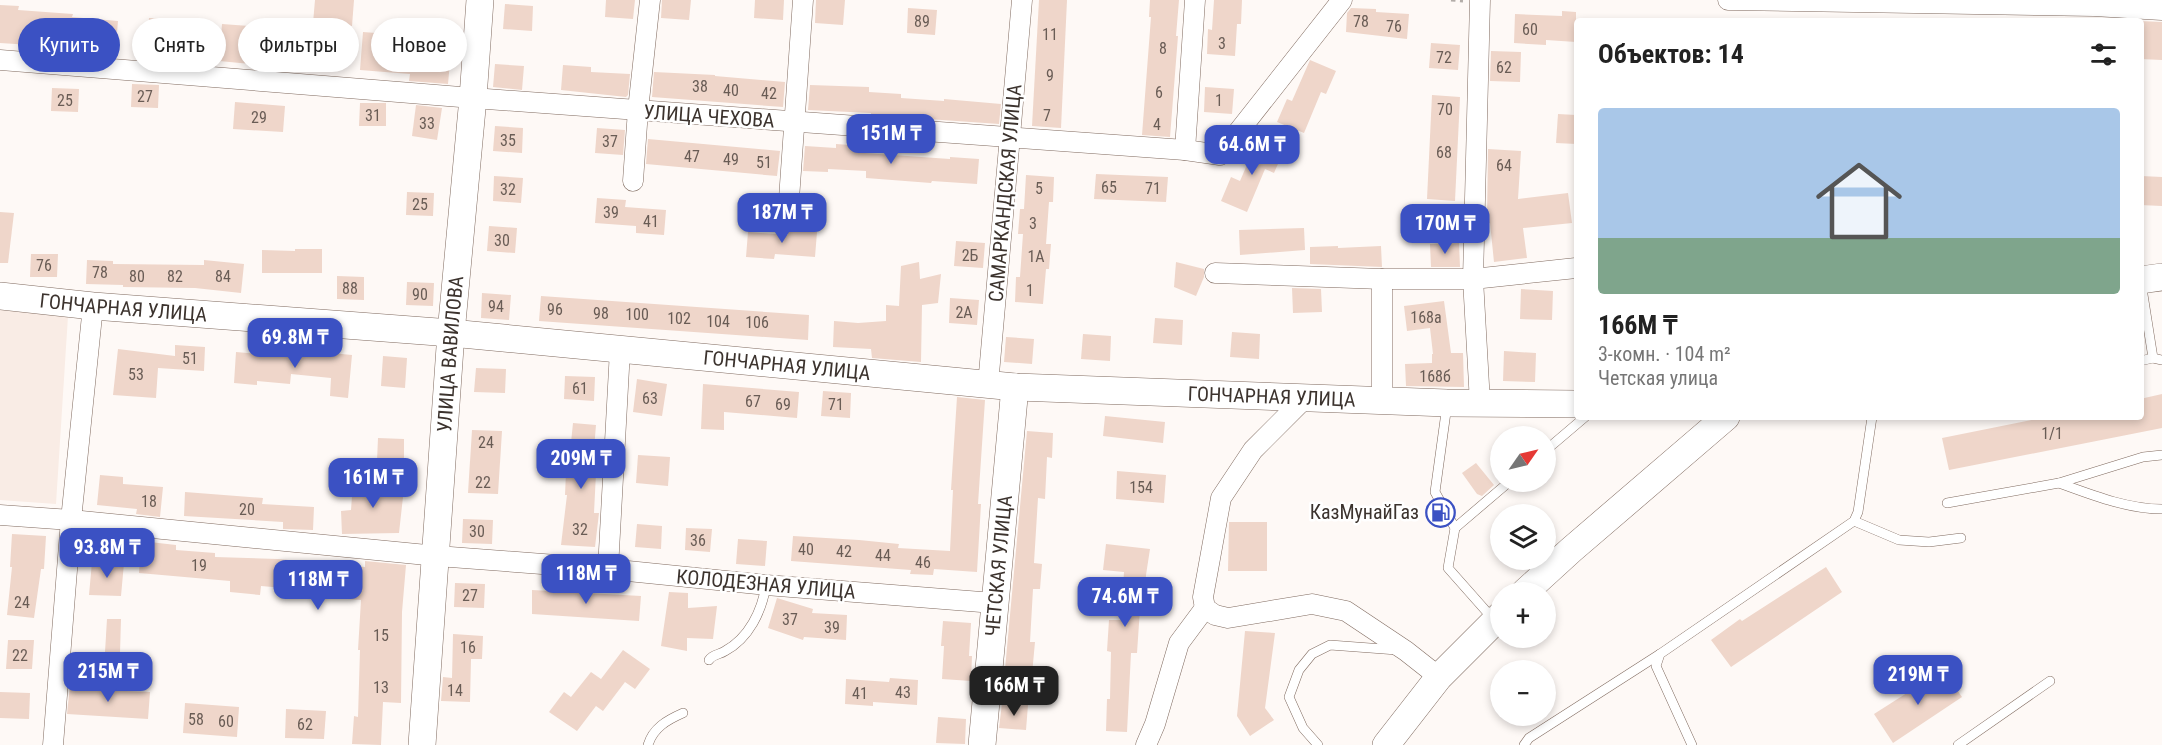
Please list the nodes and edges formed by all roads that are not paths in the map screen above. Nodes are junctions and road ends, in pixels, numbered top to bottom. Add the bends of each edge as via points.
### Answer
1 (480, 0) edge
2 (650, 0) edge
3 (803, 0) edge
4 (1022, 0) edge
5 (1195, 0) edge
6 (1342, 0) edge
7 (1480, 0) edge
8 (1728, 0) edge
9 (2094, 3) edge
10 (2162, 10) edge
11 (0, 60) edge
12 (473, 98) junction
13 (638, 110) junction
14 (794, 122) junction
15 (1010, 138) junction
16 (1185, 150) junction
17 (633, 181) dead end
18 (789, 199) dead end
19 (1574, 268) edge
20 (1215, 273) dead end
21 (2162, 277) edge
22 (1382, 279) junction
23 (1473, 279) junction
24 (2144, 280) edge
25 (2144, 295) edge
26 (0, 296) edge
27 (93, 306) junction
28 (451, 333) junction
29 (620, 350) junction
30 (2157, 359) edge
31 (988, 385) junction
32 (1015, 387) junction
33 (1307, 396) junction
34 (1382, 400) junction
35 (1447, 403) junction
36 (1480, 403) junction
37 (1574, 404) edge
38 (1582, 420) edge
39 (1723, 420) edge
40 (1872, 420) edge
41 (1556, 442) edge
42 (2162, 455) edge
43 (2059, 483) junction
44 (1497, 492) edge
45 (1947, 503) dead end
46 (2162, 509) edge
47 (0, 515) edge
48 (71, 520) junction
49 (1854, 521) junction
50 (1455, 528) junction
51 (1961, 538) dead end
52 (436, 556) junction
53 (609, 569) junction
54 (1536, 582) edge
55 (766, 585) junction
56 (994, 603) junction
57 (1205, 608) junction
58 (1490, 612) edge
59 (1490, 626) edge
60 (1406, 651) junction
61 (1660, 654) junction
62 (709, 660) dead end
63 (1439, 677) junction
64 (2050, 681) dead end
65 (683, 713) dead end
66 (52, 745) edge
67 (422, 745) edge
68 (648, 745) edge
69 (982, 745) edge
70 (1146, 745) edge
71 (1318, 745) edge
72 (1386, 745) edge
73 (1524, 745) edge
74 (1692, 745) edge
75 (1958, 745) edge

1 - 12 street, УЛИЦА ВАВИЛОВА
2 - 13 street
3 - 14 street
4 - 15 street, САМАРКАНДСКАЯ УЛИЦА
5 - 16 street
6 - 16 street, УЛИЦА ЧЕХОВА via 1220,155
7 - 23 street
8 - 9 street
9 - 10 street
11 - 12 street, УЛИЦА ЧЕХОВА
12 - 13 street, УЛИЦА ЧЕХОВА
12 - 28 street, УЛИЦА ВАВИЛОВА
13 - 14 street, УЛИЦА ЧЕХОВА
13 - 17 street
14 - 15 street, УЛИЦА ЧЕХОВА
14 - 18 street
15 - 16 street, УЛИЦА ЧЕХОВА
15 - 31 street, САМАРКАНДСКАЯ УЛИЦА
19 - 23 street
20 - 22 street
21 - 24 street
22 - 23 street
22 - 34 street
23 - 36 street
25 - 30 lane
26 - 27 street, ГОНЧАРНАЯ УЛИЦА
27 - 28 street, ГОНЧАРНАЯ УЛИЦА
27 - 48 street
28 - 29 street, ГОНЧАРНАЯ УЛИЦА
28 - 52 street, УЛИЦА ВАВИЛОВА
29 - 31 street, ГОНЧАРНАЯ УЛИЦА
29 - 53 street
31 - 32 street, ГОНЧАРНАЯ УЛИЦА
32 - 33 street, ГОНЧАРНАЯ УЛИЦА
32 - 56 street, ЧЕТСКАЯ УЛИЦА
33 - 34 street, ГОНЧАРНАЯ УЛИЦА
33 - 57 street via 1253,450 1221,498 1203,597
34 - 35 street, ГОНЧАРНАЯ УЛИЦА
35 - 36 street, ГОНЧАРНАЯ УЛИЦА
35 - 50 lane via 1435,492
36 - 37 street, ГОНЧАРНАЯ УЛИЦА
38 - 41 lane
39 - 54 street
40 - 49 lane
42 - 43 lane via 2143,457
43 - 45 lane
43 - 46 lane via 2103,499
44 - 50 lane
47 - 48 street, КОЛОДЕЗНАЯ УЛИЦА
48 - 52 street, КОЛОДЕЗНАЯ УЛИЦА
48 - 66 street
49 - 51 lane via 1899,540
49 - 61 lane
50 - 58 lane via 1448,568
52 - 53 street, КОЛОДЕЗНАЯ УЛИЦА
52 - 67 street, УЛИЦА ВАВИЛОВА
53 - 55 street, КОЛОДЕЗНАЯ УЛИЦА
55 - 56 street, КОЛОДЕЗНАЯ УЛИЦА
55 - 62 lane via 749,630
56 - 69 street, ЧЕТСКАЯ УЛИЦА
57 - 60 street via 1228,618 1312,604 1346,611
57 - 70 street via 1179,643
59 - 63 street
60 - 63 street
60 - 71 lane via 1330,645 1312,654 1299,670 1289,697 1303,728
61 - 73 lane via 1529,738
61 - 74 lane via 1656,666
63 - 72 street
64 - 75 lane
65 - 68 lane via 667,720 651,736

